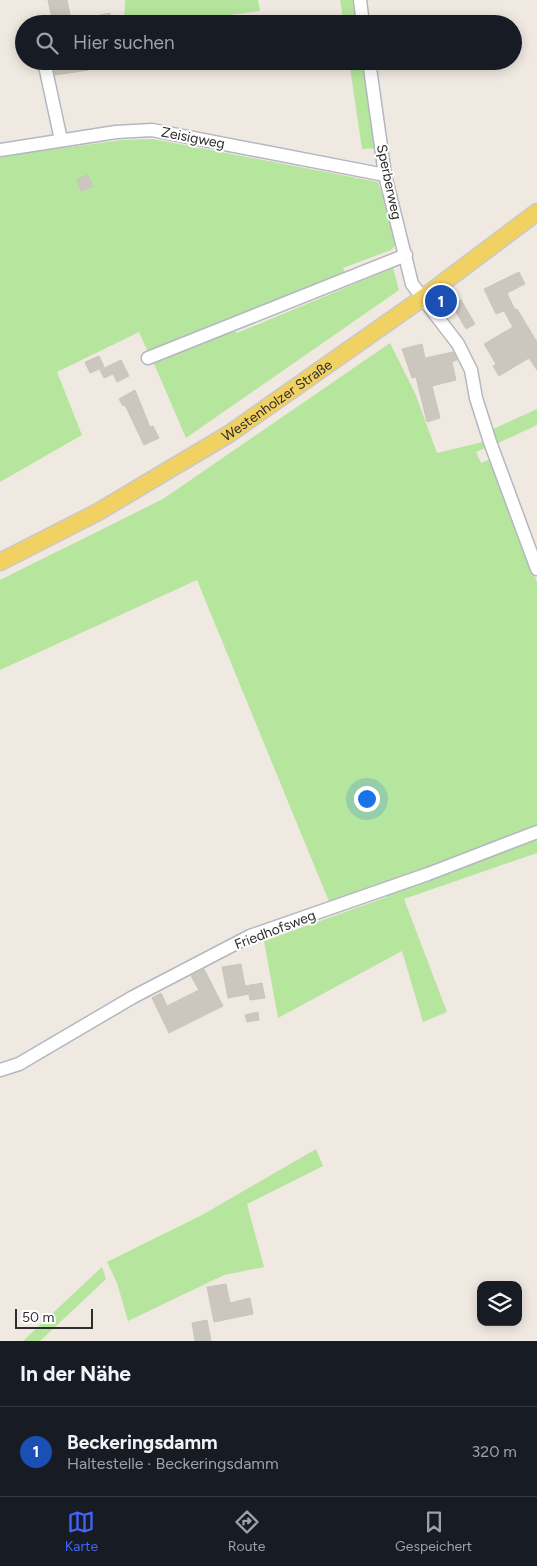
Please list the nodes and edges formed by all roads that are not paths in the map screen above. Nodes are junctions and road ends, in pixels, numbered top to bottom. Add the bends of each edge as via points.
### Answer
1 (360, 0) edge
2 (362, 15) edge
3 (46, 70) edge
4 (370, 70) edge
5 (61, 140) junction
6 (0, 150) edge
7 (385, 175) junction
8 (537, 212) edge
9 (406, 255) junction
10 (424, 297) junction
11 (148, 358) dead end
12 (0, 562) edge
13 (537, 569) edge
14 (537, 832) edge
15 (0, 1070) edge

1 - 2 street
3 - 5 street
4 - 7 street, Sperberweg
5 - 6 street, Zeisigweg
5 - 7 street, Zeisigweg via 152,130
7 - 9 street, Sperberweg
8 - 10 main road, Westenholzer Straße
9 - 10 street, Sperberweg via 412,284
9 - 11 street
10 - 12 main road, Westenholzer Straße via 229,434 98,512
10 - 13 street, Sperberweg via 458,344 471,370 490,442
14 - 15 street, Friedhofsweg via 250,936 133,997 19,1064

